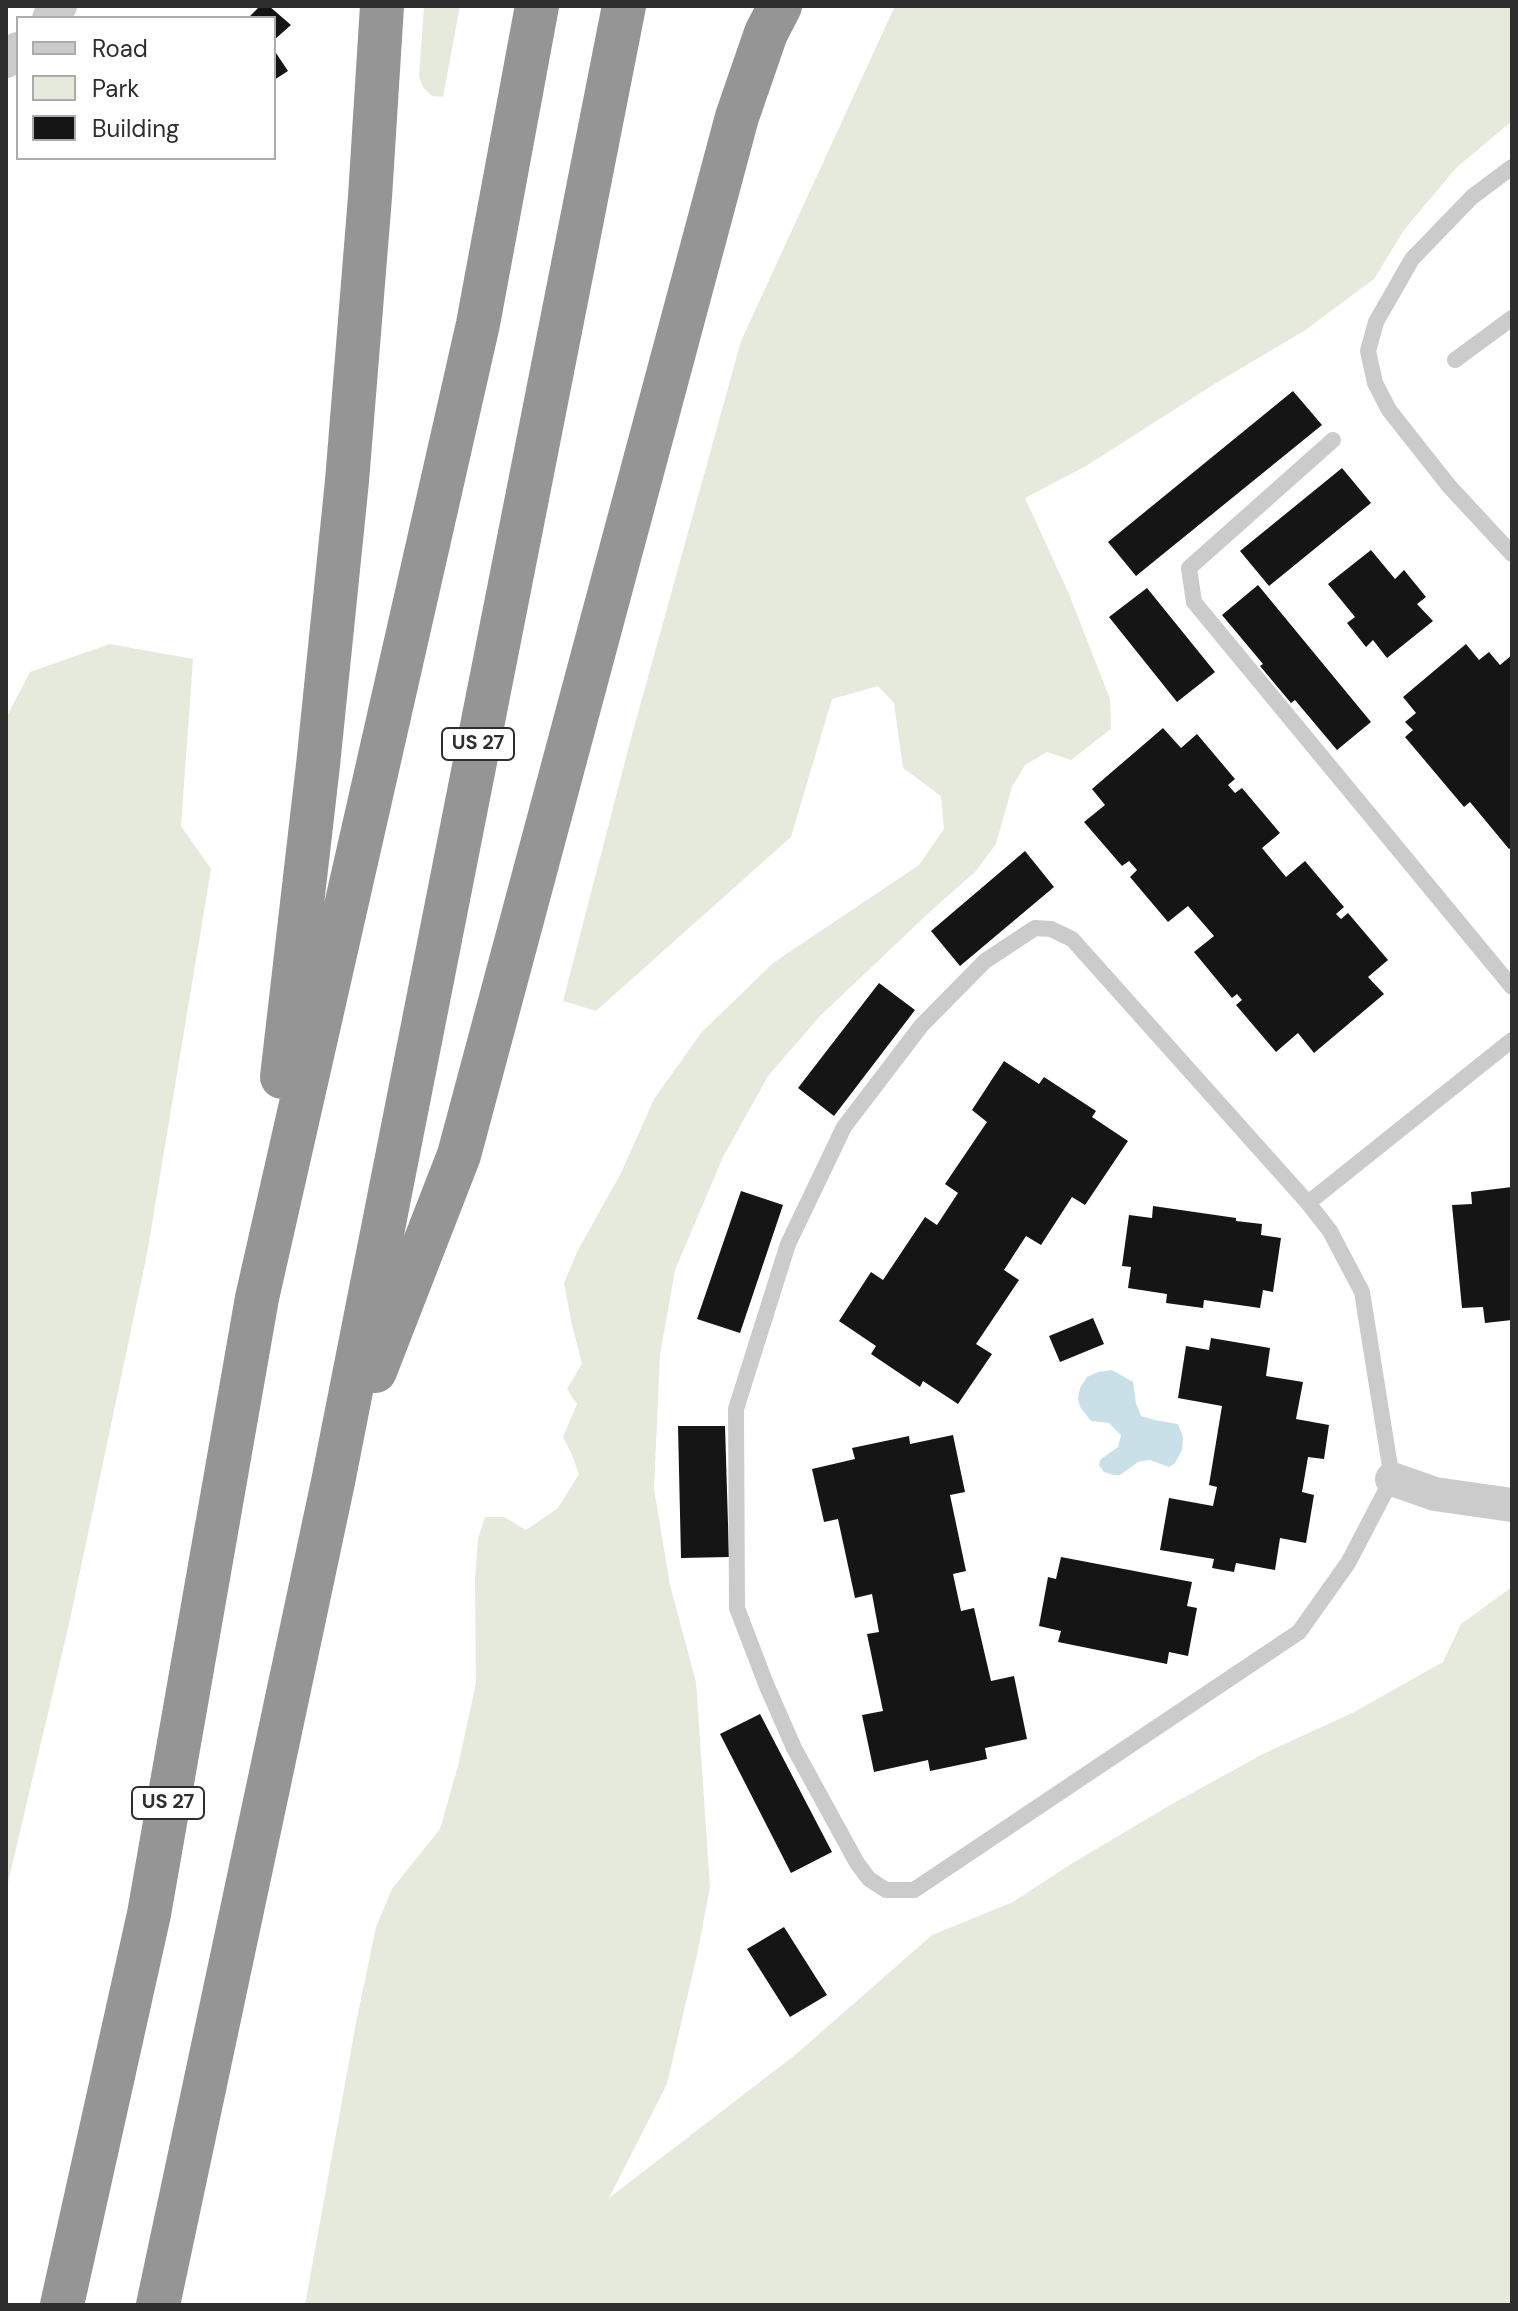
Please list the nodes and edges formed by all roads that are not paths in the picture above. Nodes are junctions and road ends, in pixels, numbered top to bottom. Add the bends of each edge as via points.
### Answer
1 (382, 6) edge
2 (537, 6) edge
3 (624, 6) edge
4 (780, 6) edge
5 (1512, 167) edge
6 (1512, 318) edge
7 (1455, 360) dead end
8 (1333, 440) dead end
9 (1512, 554) edge
10 (1512, 987) edge
11 (1512, 1040) edge
12 (1308, 1203) junction
13 (257, 1298) junction
14 (1392, 1479) junction
15 (333, 1482) junction
16 (1512, 1505) edge
17 (62, 2305) edge
18 (158, 2305) edge

1 - 13 highway via 347,481
2 - 13 highway, US 27 via 478,324
3 - 15 highway, US 27
4 - 15 highway via 737,117 459,1155
5 - 9 lane via 1472,197 1412,259 1376,322 1368,351 1375,383 1389,410
6 - 7 lane
8 - 10 lane via 1189,568 1194,602
11 - 12 lane
12 - 14 lane via 1330,1231 1362,1292
12 - 14 lane via 1072,939 1035,928 1007,945 921,1026 844,1127 788,1244 736,1409 737,1608 794,1748 857,1863 886,1890 914,1890 1299,1632 1348,1563
13 - 17 highway, US 27 via 149,1914
14 - 16 street via 1435,1494
15 - 18 highway, US 27

